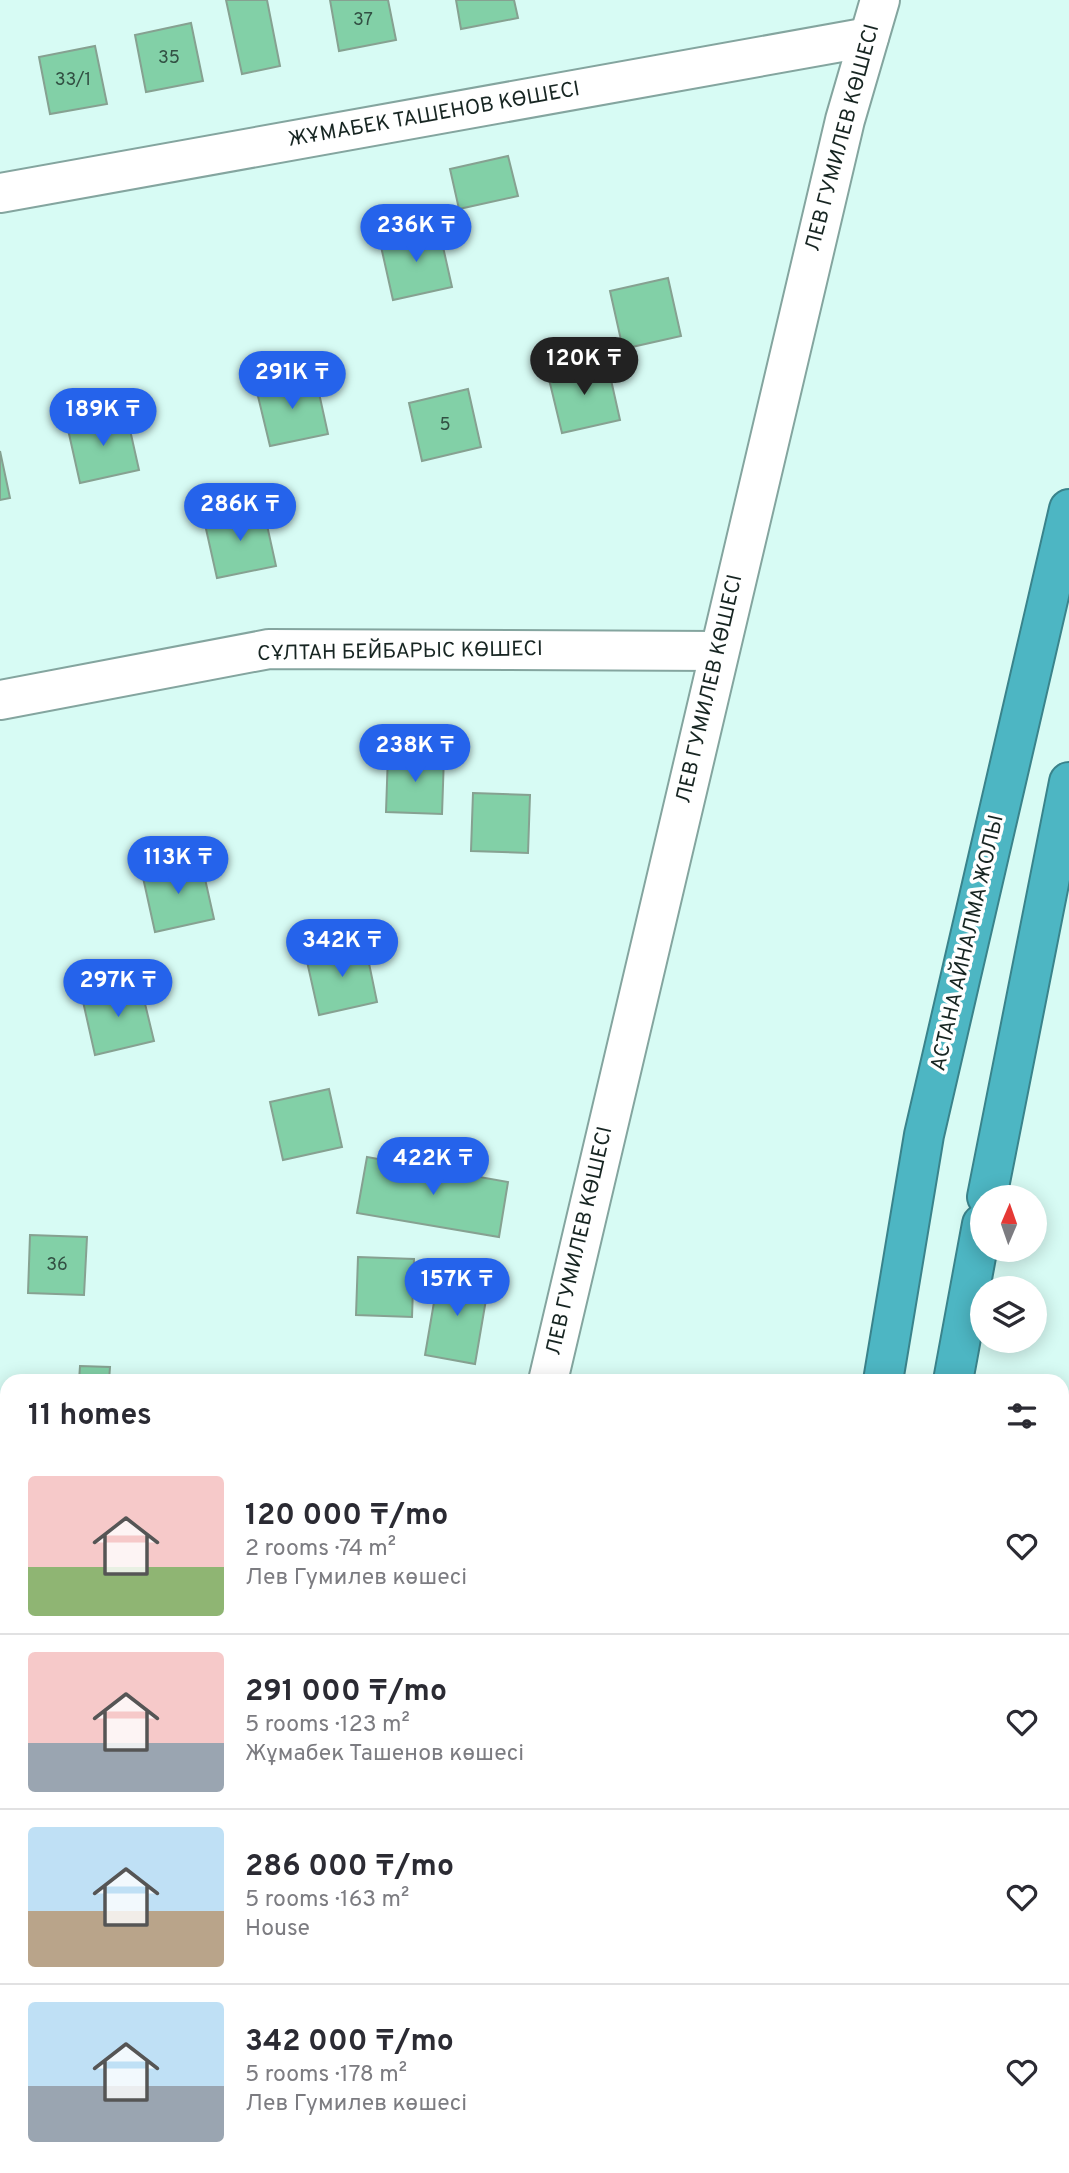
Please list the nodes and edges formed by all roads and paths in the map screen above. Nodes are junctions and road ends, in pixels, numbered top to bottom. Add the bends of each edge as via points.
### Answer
1 (880, 0) edge
2 (869, 37) junction
3 (0, 193) edge
4 (1069, 509) edge
5 (719, 651) junction
6 (0, 700) edge
7 (1069, 782) edge
8 (989, 1185) edge
9 (975, 1262) edge
10 (550, 1374) edge
11 (884, 1374) edge
12 (954, 1374) edge

1 - 2 street, ЛЕВ ГУМИЛЕВ КӨШЕСІ
2 - 3 street, ЖҰМАБЕК ТАШЕНОВ КӨШЕСІ
2 - 5 street, ЛЕВ ГУМИЛЕВ КӨШЕСІ via 845,120
4 - 11 highway, АСТАНА АЙНАЛМА ЖОЛЫ via 924,1135
5 - 6 street, СҰЛТАН БЕЙБАРЫС КӨШЕСІ via 269,649
5 - 10 street, ЛЕВ ГУМИЛЕВ КӨШЕСІ
7 - 8 highway
9 - 12 highway

